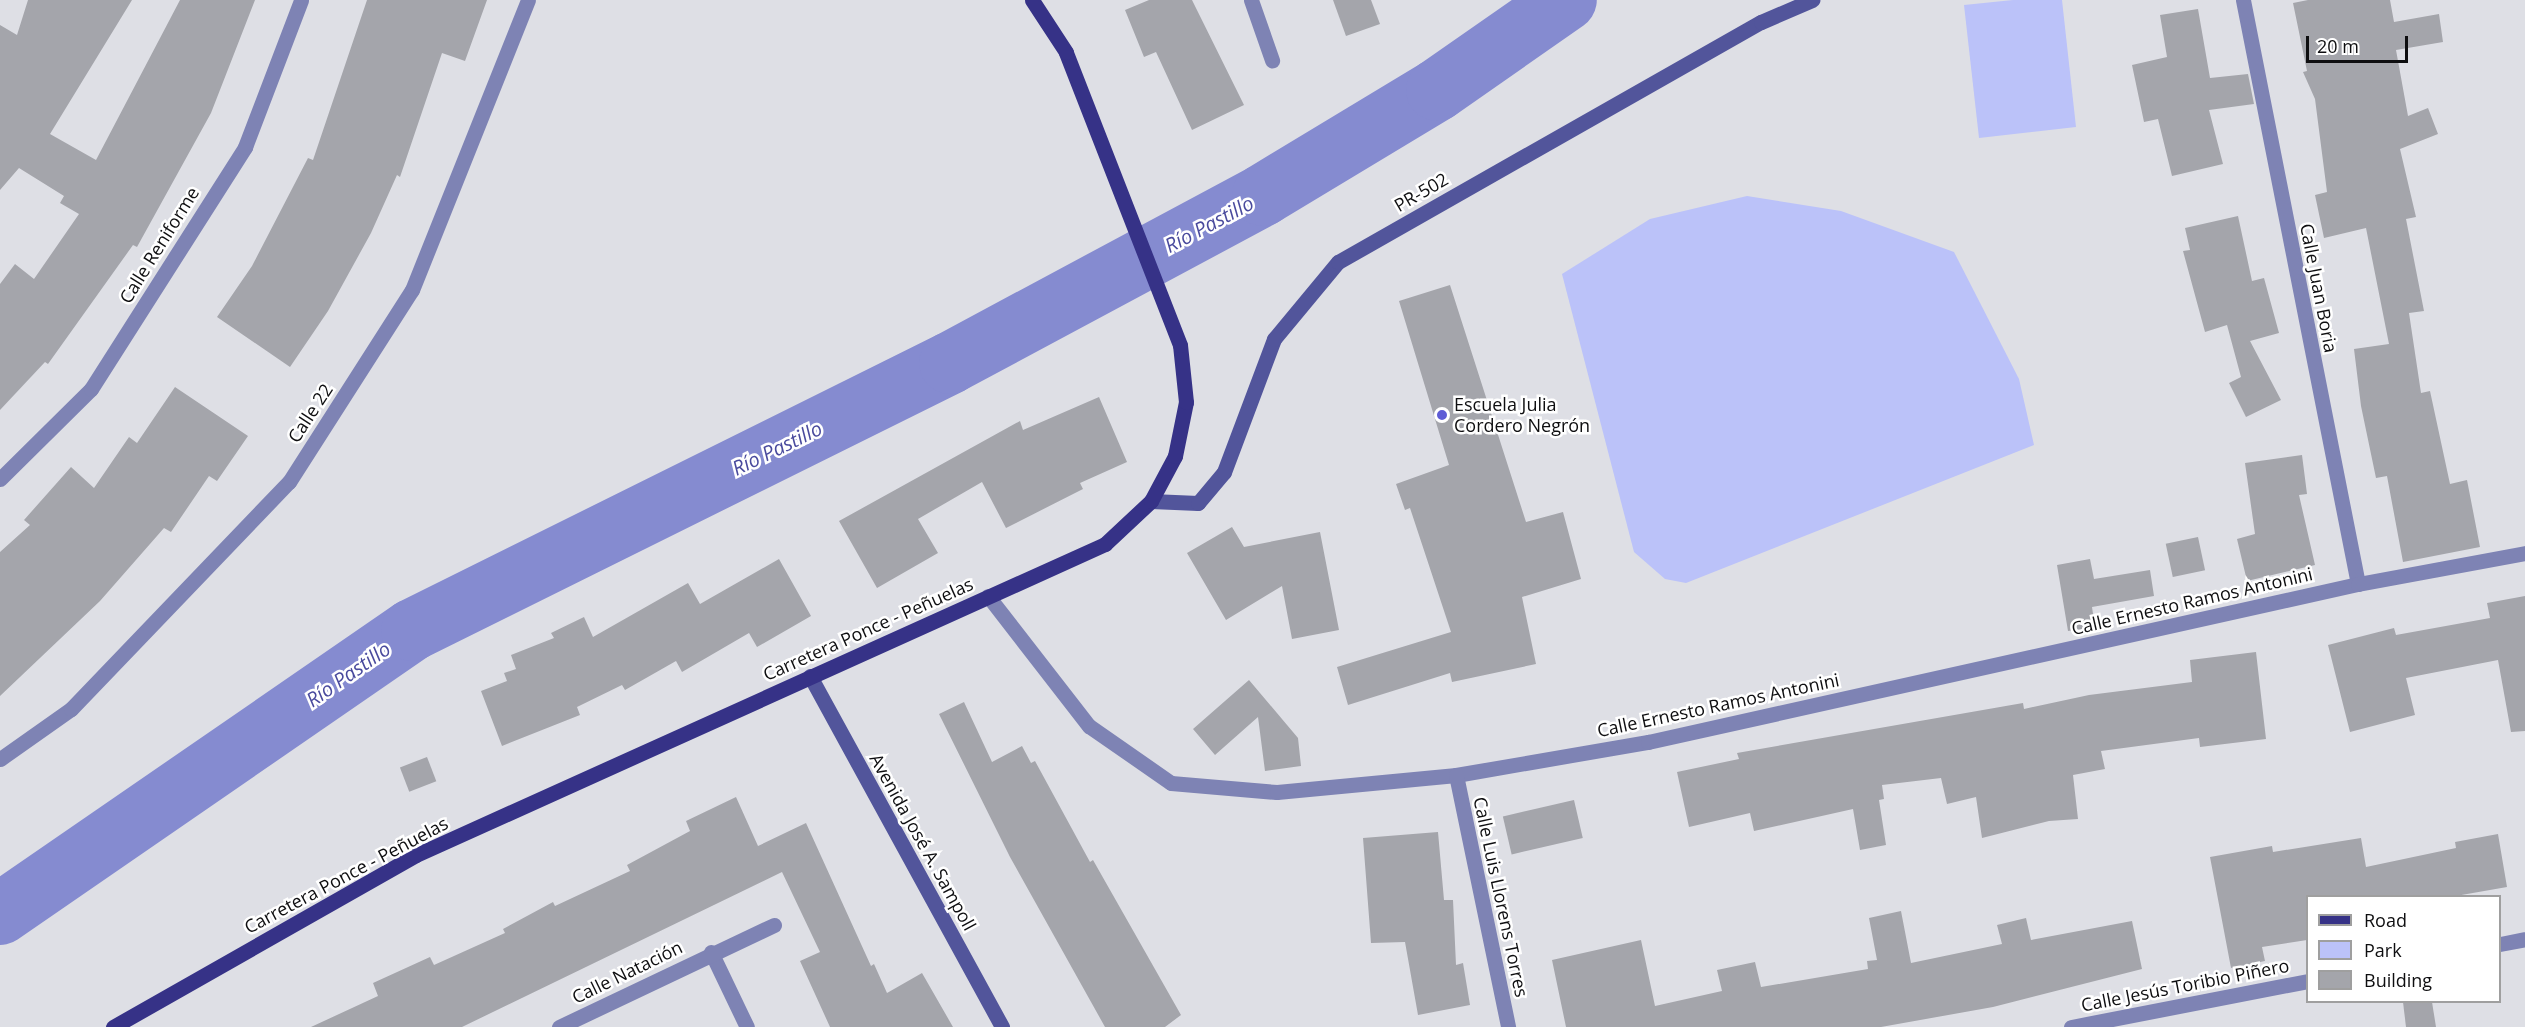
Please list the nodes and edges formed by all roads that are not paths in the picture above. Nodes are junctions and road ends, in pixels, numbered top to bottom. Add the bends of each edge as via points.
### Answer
1 (301, 0) edge
2 (528, 0) edge
3 (1032, 0) edge
4 (1251, 0) edge
5 (1812, 0) edge
6 (2243, 0) edge
7 (1272, 60) dead end
8 (0, 479) edge
9 (1151, 501) junction
10 (2525, 553) edge
11 (2358, 584) junction
12 (988, 596) junction
13 (810, 676) junction
14 (0, 759) edge
15 (1456, 775) junction
16 (774, 925) dead end
17 (2525, 939) edge
18 (2501, 944) edge
19 (711, 952) junction
20 (2306, 981) edge
21 (113, 1027) edge
22 (560, 1027) edge
23 (747, 1027) edge
24 (1002, 1027) edge
25 (1508, 1027) edge
26 (2071, 1027) edge

1 - 8 street, Calle Reniforme via 245,147 91,389
2 - 14 street, Calle 22 via 412,290 289,482 71,709
3 - 9 main road, Carretera Ponce - Peñuelas via 1066,52 1180,345 1186,402 1175,456
4 - 7 street
5 - 9 street, PR-502 / PR-502 via 1761,22 1338,261 1274,339 1224,472 1198,503
6 - 11 street, Calle Juan Boria
9 - 12 main road, Carretera Ponce - Peñuelas via 1105,544
10 - 11 street, Calle Ernesto Ramos Antonini
11 - 15 street, Calle Ernesto Ramos Antonini via 1648,742
12 - 13 main road, Carretera Ponce - Peñuelas
12 - 15 street, Calle Ernesto Ramos Antonini via 1089,726 1171,783 1277,792
13 - 21 main road, Carretera Ponce - Peñuelas via 416,855
13 - 24 street, Avenida José A. Sampoll
15 - 25 street, Calle Luis Llorens Torres
16 - 19 street, Calle Natación
17 - 18 street
19 - 22 street, Calle Natación
19 - 23 street, Calle Natación
20 - 26 street, Calle Jesús Toribio Piñero

